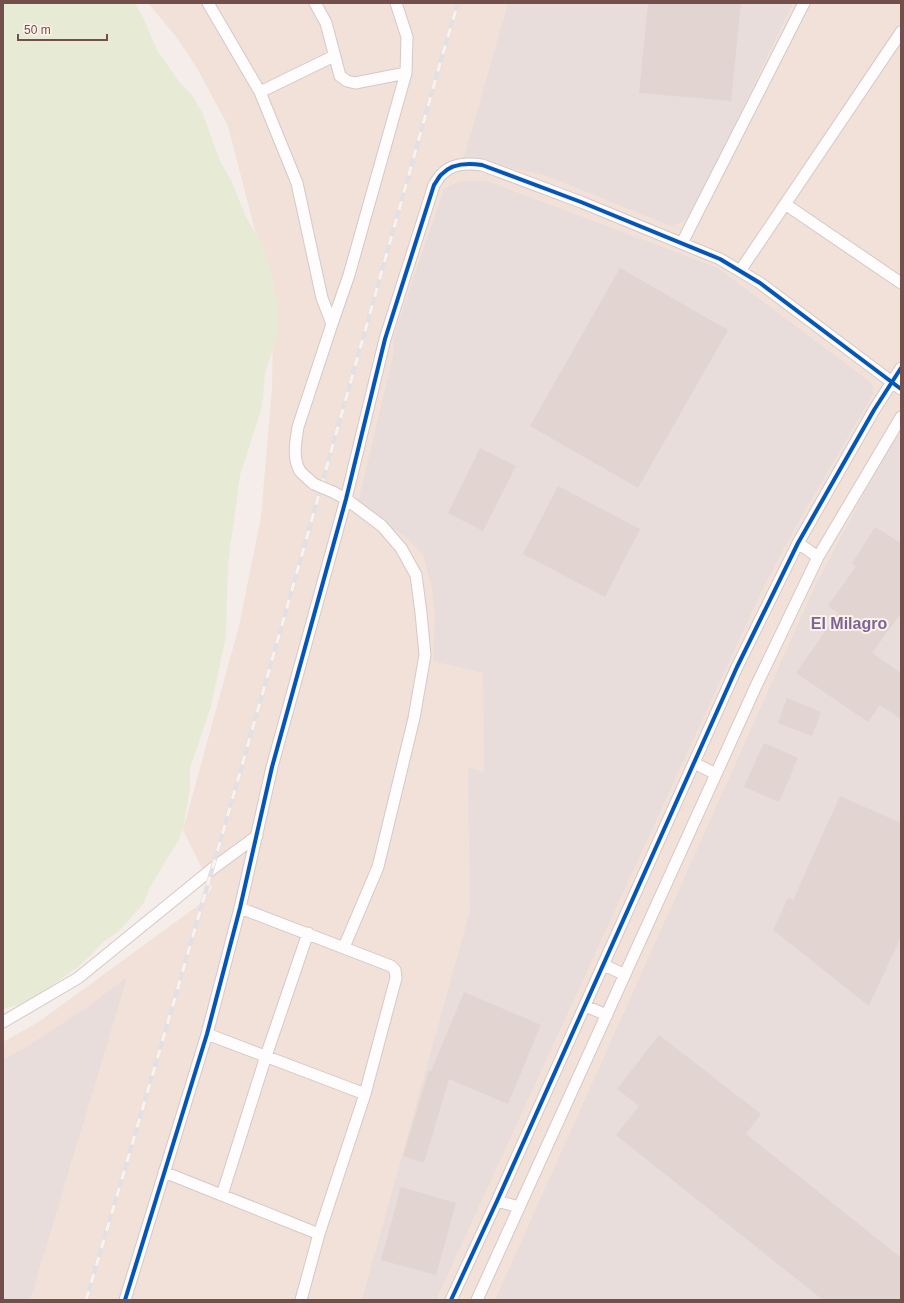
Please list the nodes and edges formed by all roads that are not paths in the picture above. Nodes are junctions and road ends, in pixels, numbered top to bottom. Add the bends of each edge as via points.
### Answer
1 (208, 3) edge
2 (315, 3) edge
3 (396, 3) edge
4 (804, 3) edge
5 (901, 32) edge
6 (334, 56) junction
7 (406, 73) junction
8 (260, 92) junction
9 (785, 204) junction
10 (682, 243) junction
11 (740, 271) junction
12 (901, 283) edge
13 (332, 324) junction
14 (901, 368) edge
15 (892, 381) junction
16 (901, 389) edge
17 (901, 417) edge
18 (346, 499) junction
19 (798, 543) junction
20 (818, 557) junction
21 (694, 763) junction
22 (716, 774) junction
23 (257, 836) junction
24 (240, 908) junction
25 (308, 933) junction
26 (344, 947) junction
27 (604, 965) junction
28 (625, 975) junction
29 (585, 1006) junction
30 (607, 1015) junction
31 (3, 1022) edge
32 (207, 1034) junction
33 (266, 1056) junction
34 (365, 1094) junction
35 (164, 1172) junction
36 (222, 1195) junction
37 (497, 1201) junction
38 (519, 1207) junction
39 (318, 1234) junction
40 (125, 1300) edge
41 (301, 1300) edge
42 (451, 1300) edge
43 (477, 1300) edge

1 - 8 street
2 - 6 street via 326,23
3 - 7 street via 407,37
4 - 10 street
5 - 9 street
6 - 7 street via 340,76 347,81 356,82
6 - 8 street
7 - 13 street via 349,275
8 - 13 street via 298,183 322,298
9 - 11 street
9 - 12 street
10 - 11 street via 720,259
10 - 18 street via 482,165 451,167 434,185 386,339
11 - 15 street via 760,283
13 - 18 street, bridge via 298,427 296,457 300,471 314,484
14 - 15 street
15 - 16 street
15 - 19 street
17 - 20 street
18 - 23 street via 272,767
18 - 26 street via 382,526 401,548 416,575 425,655 414,718 378,867
19 - 20 street
19 - 21 street via 737,667
20 - 22 street
21 - 22 street
21 - 27 street
22 - 28 street
23 - 24 street
23 - 31 street via 212,868 78,978
24 - 25 street
24 - 32 street
25 - 26 street
25 - 33 street
26 - 34 street via 391,966 395,970 396,978
27 - 28 street
27 - 29 street
28 - 30 street
29 - 30 street
29 - 37 street
30 - 38 street
32 - 33 street
32 - 35 street
33 - 34 street
33 - 36 street
34 - 39 street
35 - 36 street
35 - 40 street
36 - 39 street
37 - 38 street
37 - 42 street
38 - 43 street
39 - 41 street

